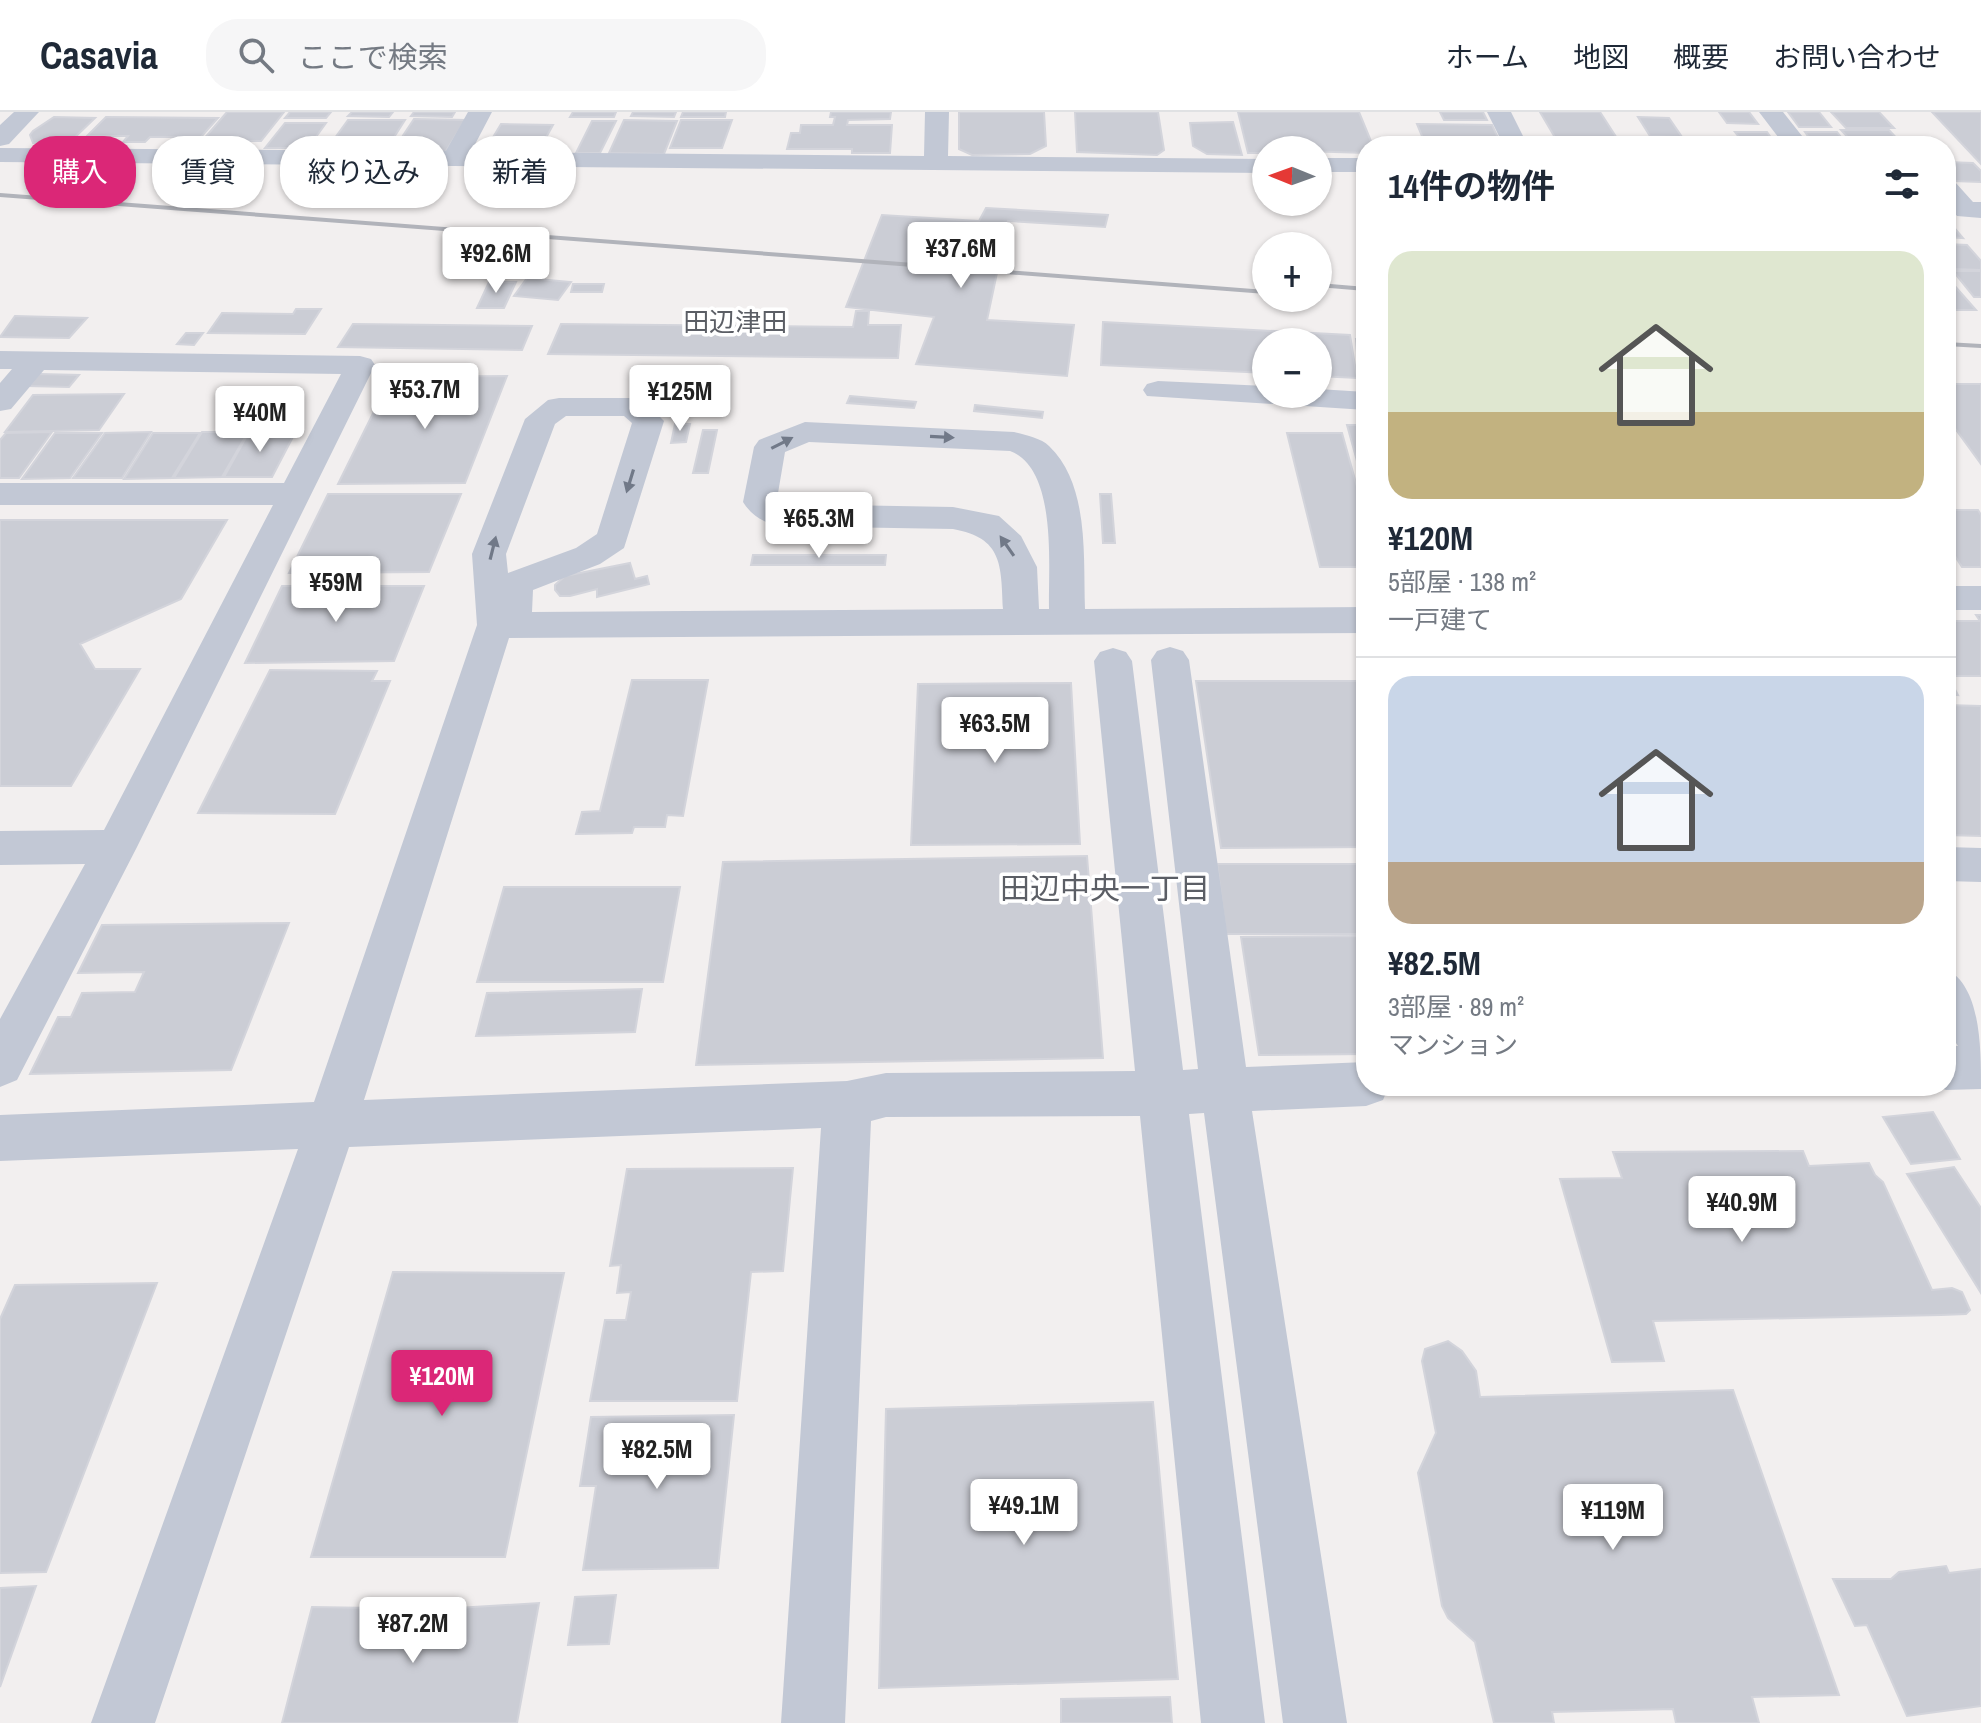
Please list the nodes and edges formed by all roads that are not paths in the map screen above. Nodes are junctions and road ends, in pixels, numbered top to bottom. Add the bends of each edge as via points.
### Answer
1 (27, 112) edge
2 (480, 112) edge
3 (937, 112) edge
4 (1499, 112) edge
5 (1771, 112) edge
6 (1511, 136) edge
7 (1790, 136) edge
8 (0, 139) edge
9 (0, 155) edge
10 (455, 158) junction
11 (936, 164) junction
12 (1332, 165) edge
13 (1356, 165) edge
14 (1252, 166) edge
15 (1956, 196) edge
16 (1976, 215) edge
17 (0, 360) edge
18 (36, 360) junction
19 (1158, 390) dead end
20 (1356, 400) edge
21 (0, 402) edge
22 (0, 494) edge
23 (296, 494) junction
24 (1956, 598) edge
25 (1981, 598) edge
26 (1067, 620) junction
27 (1356, 620) edge
28 (1022, 621) junction
29 (504, 625) junction
30 (1170, 660) dead end
31 (1113, 661) dead end
32 (116, 847) junction
33 (0, 848) edge
34 (1956, 864) edge
35 (1981, 865) edge
36 (1956, 1004) edge
37 (1981, 1041) edge
38 (0, 1065) edge
39 (1981, 1067) edge
40 (1956, 1068) edge
41 (1356, 1084) edge
42 (1225, 1090) junction
43 (1161, 1093) junction
44 (847, 1104) junction
45 (332, 1123) junction
46 (0, 1138) edge
47 (123, 1723) edge
48 (813, 1723) edge
49 (1233, 1723) edge
50 (1315, 1723) edge

1 - 8 street
2 - 10 street
3 - 11 street
4 - 6 street
5 - 7 street
9 - 10 street
10 - 11 street
11 - 14 street
12 - 13 street
15 - 16 street
17 - 18 street
18 - 21 street
18 - 23 street via 360,365
19 - 20 street
22 - 23 street
23 - 32 street
24 - 25 street
26 - 27 street
26 - 28 street
28 -> 26 street via 1019,567 1009,544 987,524 953,518 777,515 760,502 770,447 805,432 1014,442 1035,450 1059,491
28 - 29 street
29 -> 29 street via 489,554 541,419 559,407 632,407 648,421 612,540 588,556 516,583
29 - 45 street
30 - 42 street
31 - 43 street
32 - 33 street
32 - 38 street
34 - 35 street
36 - 37 street
39 - 40 street
41 - 42 street
42 - 43 street
42 - 50 street
43 - 44 street via 886,1095
43 - 49 street
44 - 45 street
44 - 48 street
45 - 46 street
45 - 47 street

